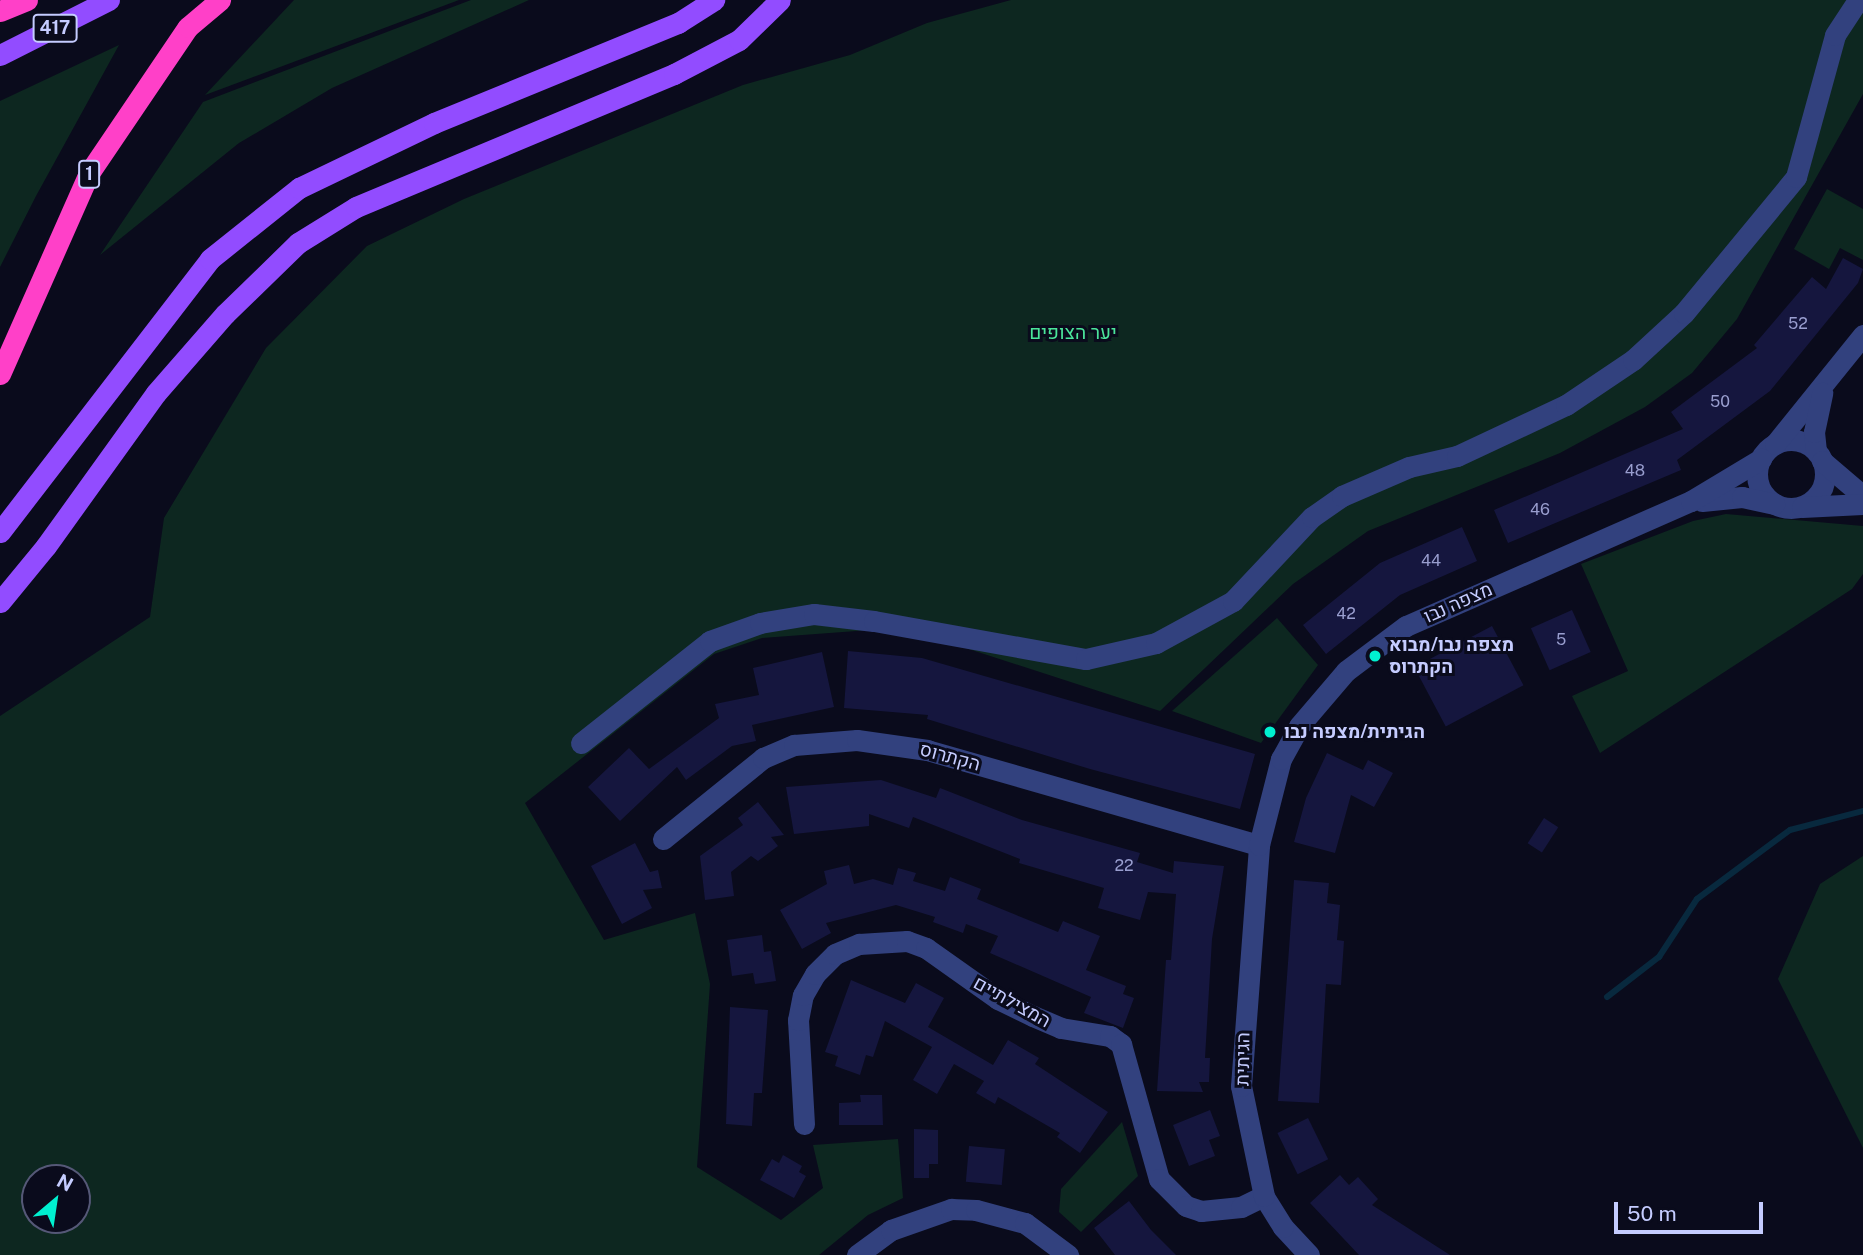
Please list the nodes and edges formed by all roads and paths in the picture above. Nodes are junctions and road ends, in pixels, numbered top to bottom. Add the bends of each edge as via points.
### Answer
1 (28, 0) edge
2 (109, 0) edge
3 (220, 0) edge
4 (713, 0) edge
5 (780, 0) edge
6 (1858, 0) edge
7 (0, 12) edge
8 (0, 55) edge
9 (1863, 335) edge
10 (0, 374) edge
11 (1823, 387) junction
12 (1768, 452) junction
13 (1819, 456) junction
14 (1863, 496) edge
15 (1683, 504) junction
16 (1863, 504) edge
17 (1778, 506) junction
18 (1800, 507) junction
19 (0, 531) edge
20 (0, 602) edge
21 (581, 743) dead end
22 (663, 839) dead end
23 (1259, 845) junction
24 (804, 1124) dead end
25 (1264, 1196) junction
26 (857, 1255) edge
27 (1068, 1255) edge
28 (1309, 1255) edge

1 - 7 highway
2 - 8 main road, 417
3 - 10 highway, 1 via 188,27 89,173
4 - 19 main road via 678,23 434,123 299,188 211,259
5 - 20 main road via 739,40 674,74 356,207 298,243 156,393
6 - 21 street via 1835,35 1796,177 1684,313 1633,359 1566,405 1457,456 1409,467 1342,496 1312,517 1233,601 1156,643 1086,659 814,614 760,622 710,641
9 - 11 street, מצפה נבו
11 - 12 street, מצפה נבו
11 - 13 street, מצפה נבו via 1814,432
12 - 13 street via 1796,441
12 - 15 street, מצפה נבו
12 - 17 street via 1761,490
13 - 14 street
13 - 18 street via 1824,484 1811,502
15 - 17 street, מצפה נבו via 1742,497
15 - 23 street, מצפה נבו via 1441,610 1372,648 1299,726 1281,760
16 - 18 street
17 - 18 street
22 - 23 street, הקתרוס via 762,758 794,745 857,740 927,750
23 - 25 street, הגיתית via 1241,1086
24 - 25 street, המצילתיים via 798,1020 803,995 835,954 859,944 907,942 926,948 998,999 1033,1016 1061,1028 1110,1036 1121,1044 1159,1178 1186,1206 1201,1211 1241,1207
25 - 28 street, הגיתית via 1283,1227
26 - 27 street via 891,1230 951,1209 976,1210 1024,1223

